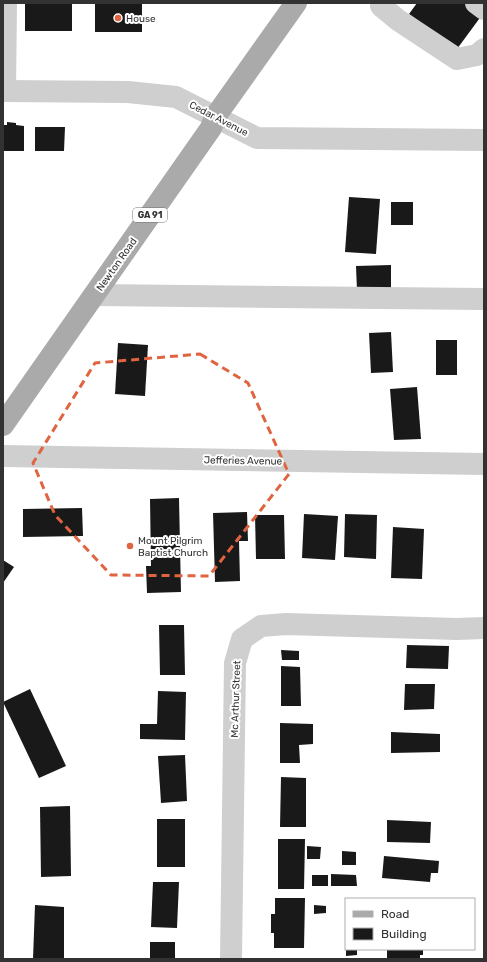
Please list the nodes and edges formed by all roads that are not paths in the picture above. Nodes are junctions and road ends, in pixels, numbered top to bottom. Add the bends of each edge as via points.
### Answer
1 (6, 3) edge
2 (296, 3) edge
3 (382, 3) edge
4 (476, 3) edge
5 (484, 9) edge
6 (398, 20) junction
7 (484, 35) edge
8 (484, 49) edge
9 (4, 91) edge
10 (215, 116) junction
11 (484, 140) edge
12 (94, 295) junction
13 (484, 299) edge
14 (3, 425) edge
15 (3, 456) edge
16 (484, 464) edge
17 (484, 628) edge
18 (231, 959) edge

1 - 9 street
2 - 10 main road, Newton Road / GA 91
3 - 6 street via 381,6
4 - 5 street
6 - 7 street via 410,18 458,52 472,48
6 - 8 street via 457,59 477,55
9 - 10 street, Cedar Avenue via 128,92 176,97
10 - 11 street, Cedar Avenue via 257,138
10 - 12 main road, Newton Road / GA 91 via 211,128
12 - 13 street
12 - 14 main road, Newton Road / GA 91
15 - 16 street, Jefferies Avenue
17 - 18 street, Mc Arthur Street via 286,624 261,626 242,639 234,663

